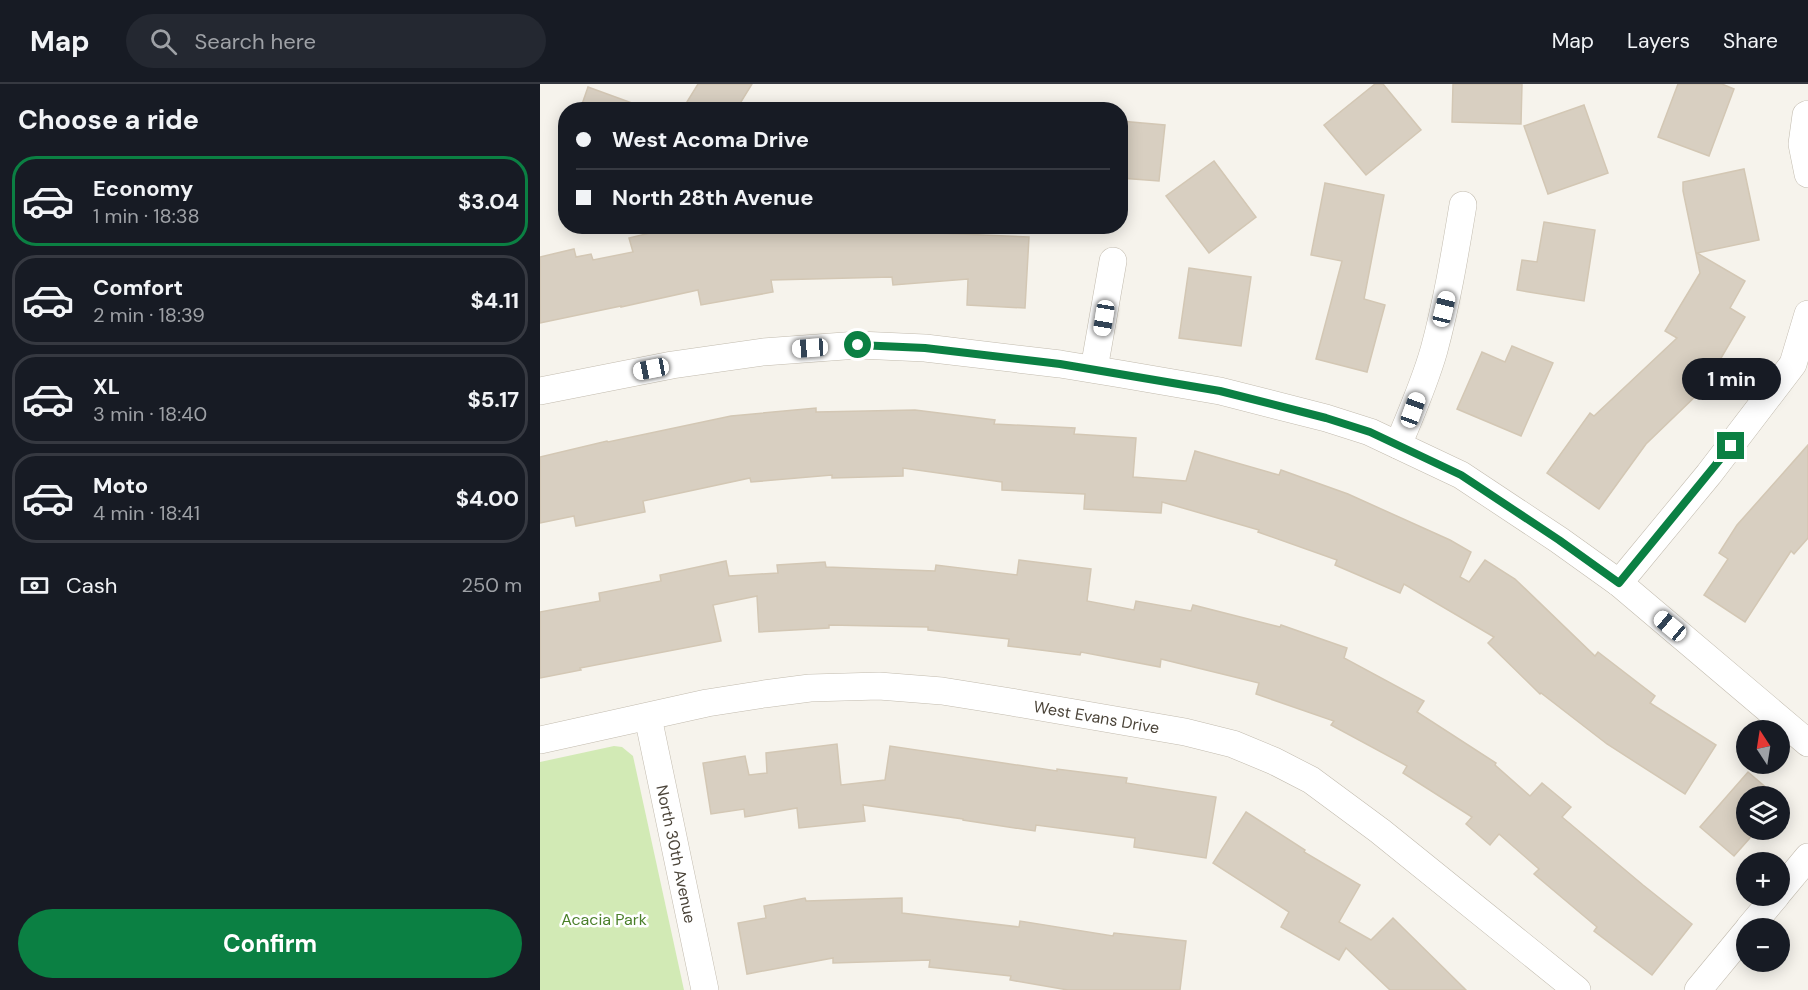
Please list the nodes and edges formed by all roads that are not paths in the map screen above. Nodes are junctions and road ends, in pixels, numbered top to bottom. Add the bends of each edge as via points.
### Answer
1 (1807, 115) edge
2 (1808, 174) edge
3 (1463, 205) dead end
4 (1113, 261) dead end
5 (1808, 314) edge
6 (1094, 369) junction
7 (540, 391) edge
8 (1398, 445) junction
9 (1619, 583) junction
10 (648, 717) junction
11 (540, 740) edge
12 (1808, 742) edge
13 (1808, 857) edge
14 (1790, 879) edge
15 (1768, 906) edge
16 (1757, 918) edge
17 (1736, 943) edge
18 (705, 990) edge
19 (1577, 990) edge
20 (1698, 990) edge

1 - 2 street via 1802,144
3 - 8 street via 1433,352
4 - 6 street
5 - 9 street via 1793,364
6 - 7 street via 925,348 858,345 752,353
6 - 8 street via 1220,391 1326,418
8 - 9 street via 1461,475
9 - 12 street
10 - 11 street, West Evans Drive
10 - 18 street, North 30th Avenue
10 - 19 street, West Evans Drive via 764,693 879,686 1011,702 1233,744 1311,780
13 - 14 street
15 - 16 street
17 - 20 street

